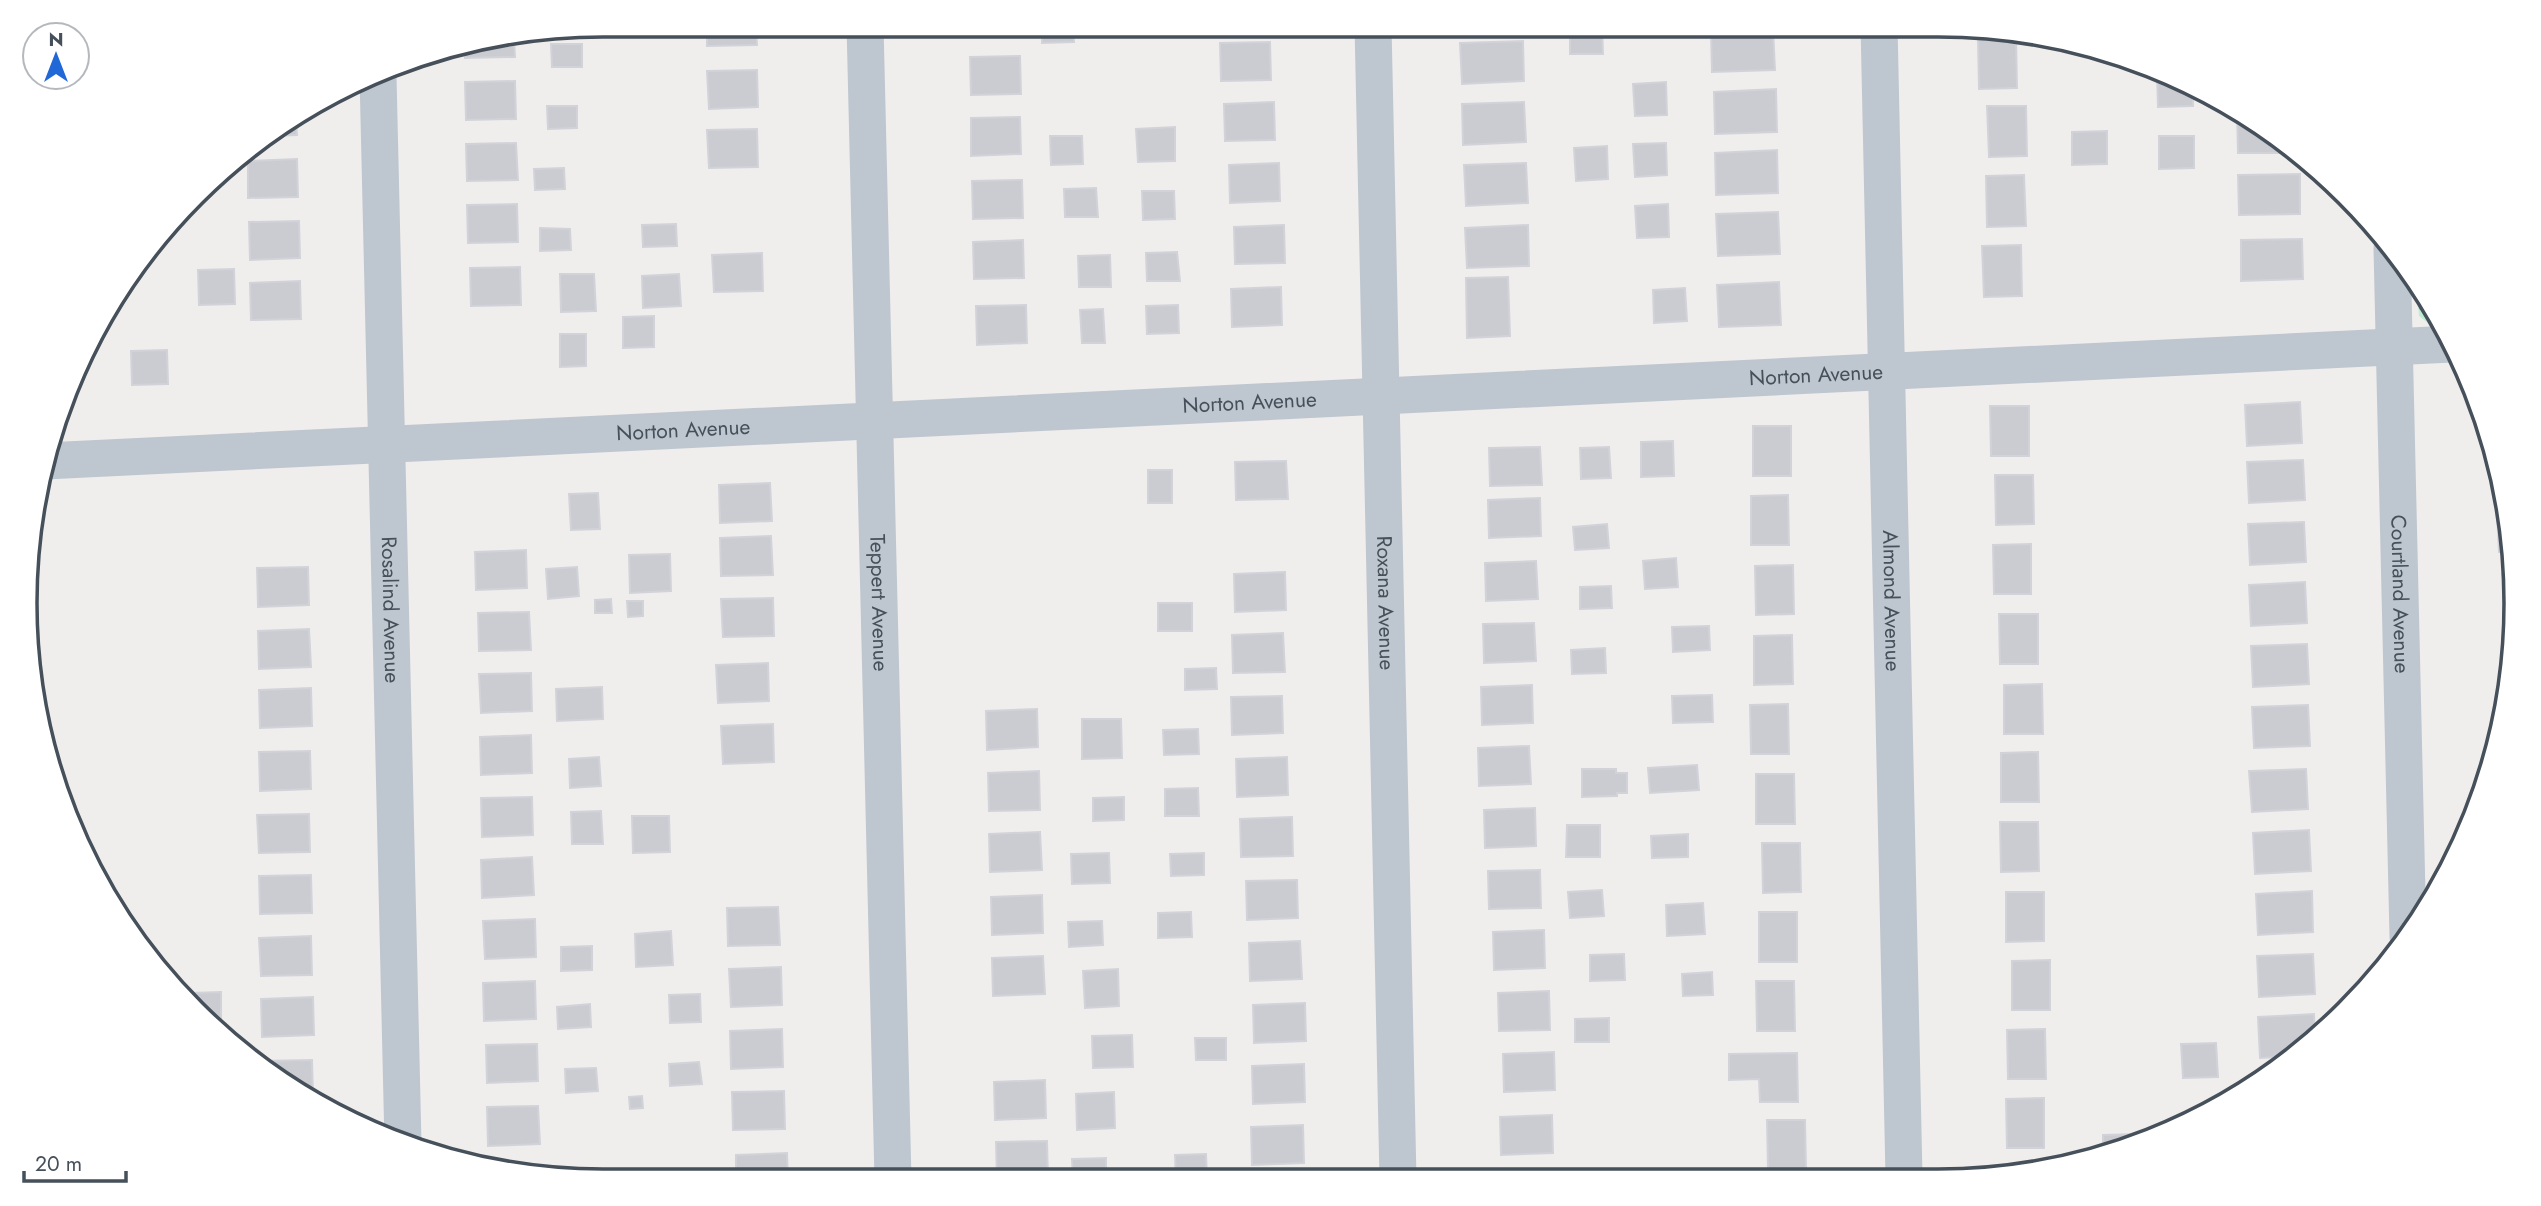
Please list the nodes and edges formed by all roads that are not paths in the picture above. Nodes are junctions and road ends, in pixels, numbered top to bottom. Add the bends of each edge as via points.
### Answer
1 (865, 37) edge
2 (1373, 37) edge
3 (1879, 37) edge
4 (378, 84) edge
5 (2393, 266) edge
6 (2441, 345) edge
7 (2395, 347) junction
8 (1887, 372) junction
9 (1382, 397) junction
10 (873, 419) junction
11 (388, 444) junction
12 (55, 461) edge
13 (2408, 920) edge
14 (403, 1132) edge
15 (892, 1169) edge
16 (1398, 1169) edge
17 (1904, 1169) edge

1 - 10 street, Teppert Avenue
2 - 9 street, Roxana Avenue
3 - 8 street, Almond Avenue
4 - 11 street, Rosalind Avenue
5 - 7 street, Courtland Avenue
6 - 7 street, Norton Avenue
7 - 8 street, Norton Avenue
7 - 13 street, Courtland Avenue
8 - 9 street, Norton Avenue
8 - 17 street, Almond Avenue
9 - 10 street, Norton Avenue
9 - 16 street, Roxana Avenue
10 - 11 street, Norton Avenue
10 - 15 street, Teppert Avenue
11 - 12 street, Norton Avenue
11 - 14 street, Rosalind Avenue

